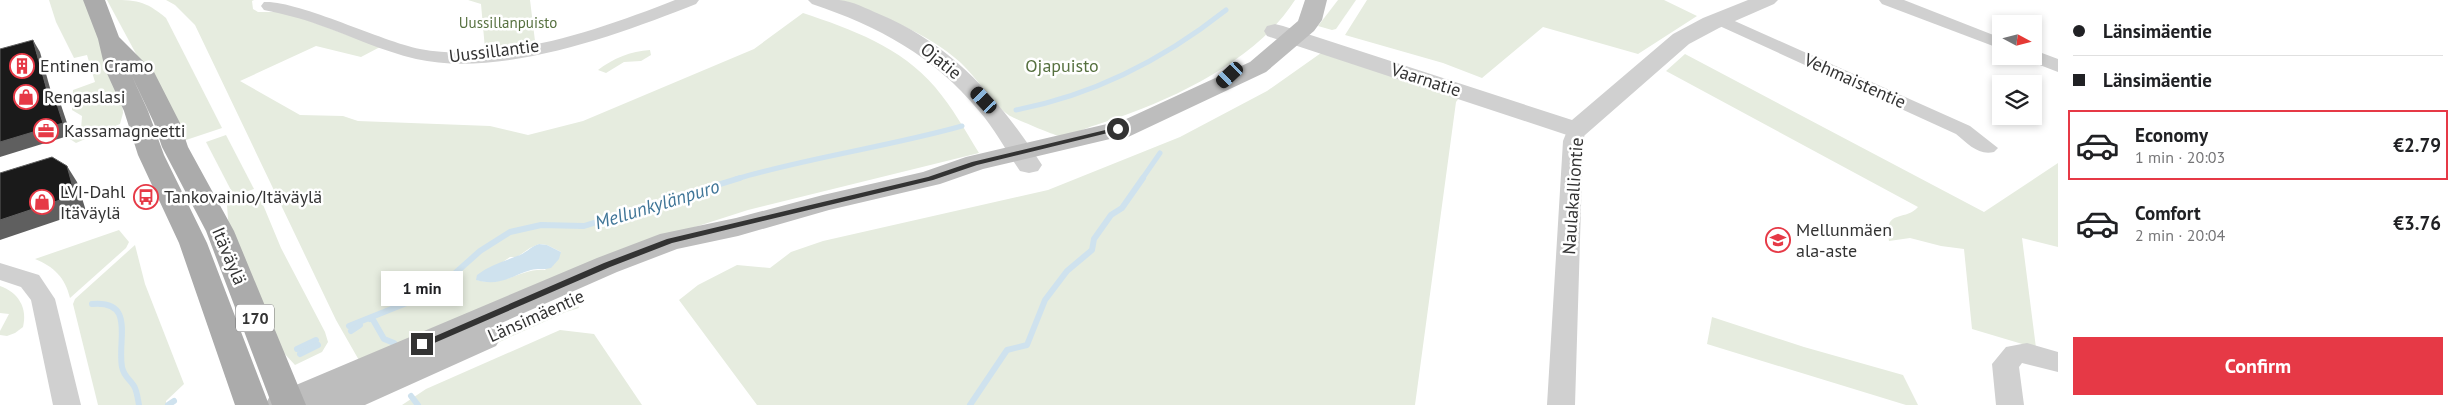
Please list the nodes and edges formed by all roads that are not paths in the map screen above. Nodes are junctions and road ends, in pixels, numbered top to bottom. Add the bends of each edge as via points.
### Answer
1 (94, 0) edge
2 (690, 0) edge
3 (819, 0) edge
4 (1767, 0) edge
5 (1888, 0) edge
6 (1316, 1) edge
7 (270, 6) dead end
8 (1720, 20) junction
9 (1285, 34) junction
10 (109, 39) junction
11 (1992, 40) edge
12 (2042, 59) edge
13 (2058, 66) edge
14 (1576, 130) junction
15 (1987, 148) dead end
16 (1026, 159) junction
17 (738, 226) junction
18 (0, 271) edge
19 (2058, 362) edge
20 (287, 404) edge
21 (67, 405) edge
22 (252, 405) edge
23 (333, 405) edge
24 (1561, 405) edge
25 (2010, 405) edge

1 - 10 main road, Itäväylä / 170
2 - 7 street, Uussillantie via 624,25 572,39 493,55 452,59 416,53 292,9
3 - 16 street, Ojatie via 896,28 936,54 984,100
4 - 8 street, Naulakalliontie
5 - 11 street
6 - 9 main road, Länsimäentie via 1311,20
8 - 14 street, Naulakalliontie via 1681,40
8 - 15 street, Vehmaistentie via 1964,130
9 - 14 street, Vaarnatie
9 - 16 main road, Länsimäentie via 1258,67 1098,143
10 - 20 main road, Itäväylä / 170 via 142,72 175,147 220,231
10 - 22 main road, Itäväylä / 170 via 117,69 151,155 193,243
12 - 13 street
14 - 24 street, Naulakalliontie via 1572,141
16 - 17 main road, Länsimäentie via 984,177 931,178
17 - 20 main road, Länsimäentie via 670,241 607,265
17 - 23 main road, Länsimäentie via 683,254
18 - 21 street via 30,281 44,300
19 - 25 street via 2027,353 2015,354 2005,364

